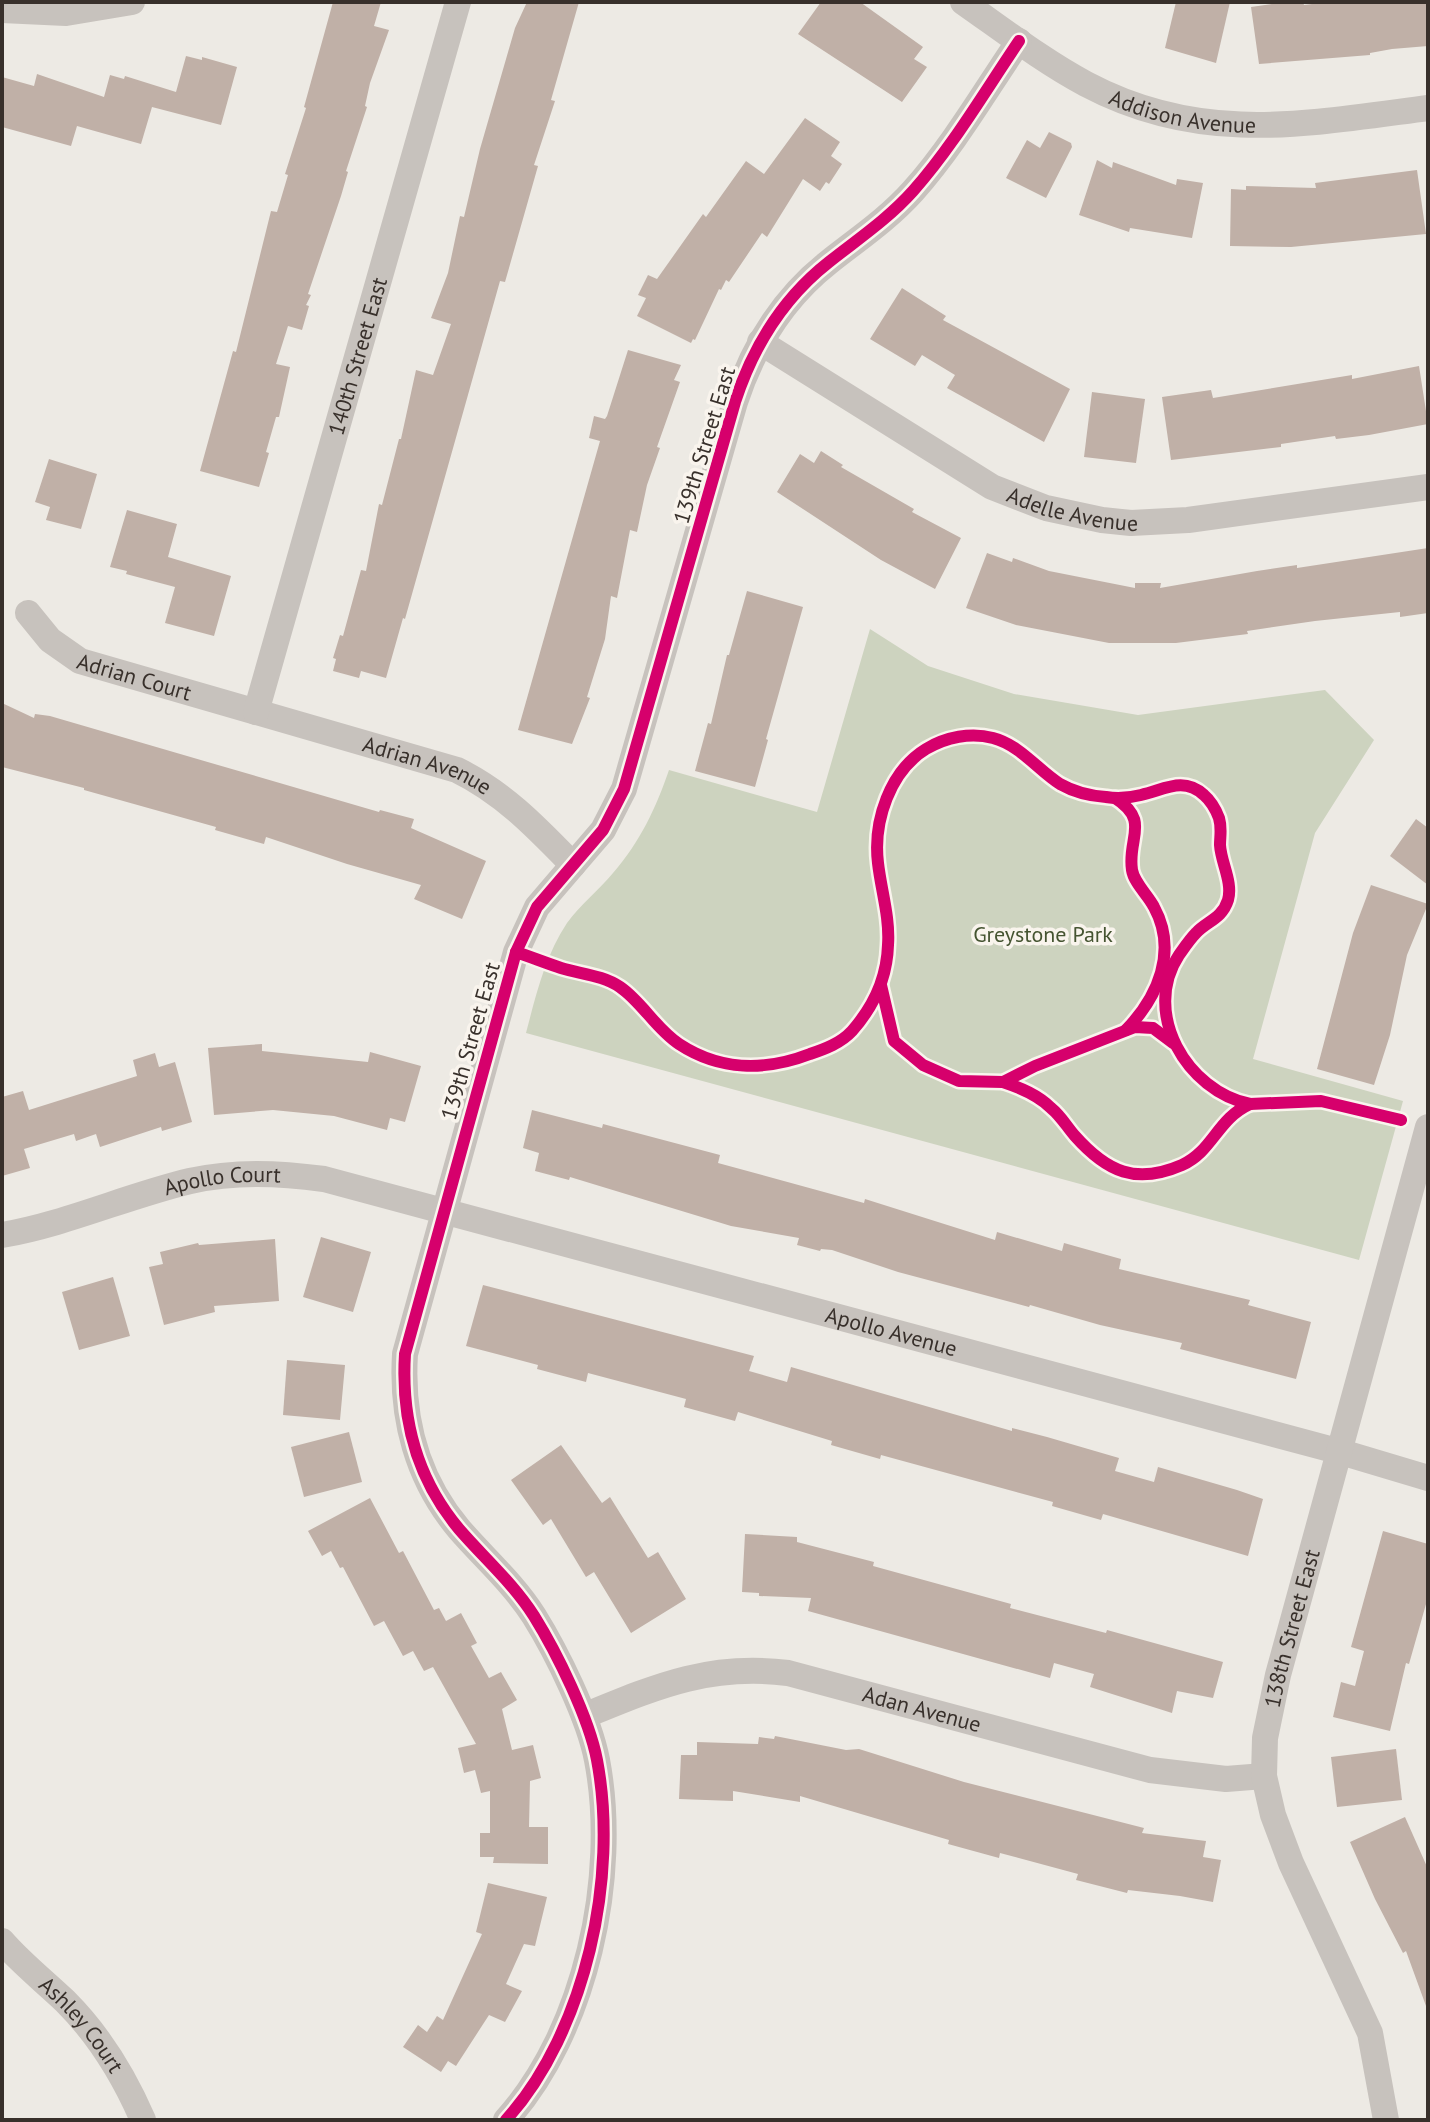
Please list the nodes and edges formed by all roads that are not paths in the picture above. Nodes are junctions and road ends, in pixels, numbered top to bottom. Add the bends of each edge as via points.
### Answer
1 (132, 2) edge
2 (458, 2) edge
3 (963, 2) edge
4 (2, 10) edge
5 (1019, 41) junction
6 (1428, 108) edge
7 (760, 342) junction
8 (1428, 487) edge
9 (28, 613) dead end
10 (256, 712) junction
11 (573, 865) junction
12 (1428, 1127) edge
13 (444, 1211) junction
14 (2, 1235) edge
15 (1341, 1452) junction
16 (1428, 1478) edge
17 (584, 1716) junction
18 (1264, 1776) junction
19 (2, 1941) edge
20 (515, 2117) edge
21 (143, 2120) edge
22 (1386, 2120) edge

1 - 4 street via 66,13
2 - 10 street, 140th Street East
3 - 5 street, Addison Avenue
5 - 6 street, Addison Avenue via 1064,72 1113,96 1198,121 1286,126
5 - 7 street, 139th Street East via 915,189 808,279
7 - 8 street, Adelle Avenue via 992,487 1074,515 1159,522
7 - 11 street, 139th Street East via 735,402 624,789 603,830
9 - 10 street, Adrian Court via 50,640 80,661
10 - 11 street, Adrian Avenue via 466,775 510,803
11 - 13 street, 139th Street East via 537,907 516,952
12 - 15 street, 138th Street East
13 - 14 street, Apollo Court via 324,1179 244,1174 191,1181
13 - 15 street, Apollo Avenue
13 - 17 street, 139th Street East via 405,1354 406,1417 416,1454 433,1494 535,1618
15 - 16 street, Apollo Avenue
15 - 18 street, 138th Street East via 1278,1675 1265,1738
17 - 18 street, Adan Avenue via 682,1679 756,1669 788,1673 1150,1770 1226,1779
17 - 20 street, 139th Street East via 603,1807 597,1916 572,2007
18 - 22 street, 138th Street East via 1291,1863 1370,2033
19 - 21 street, Ashley Court via 93,2033

